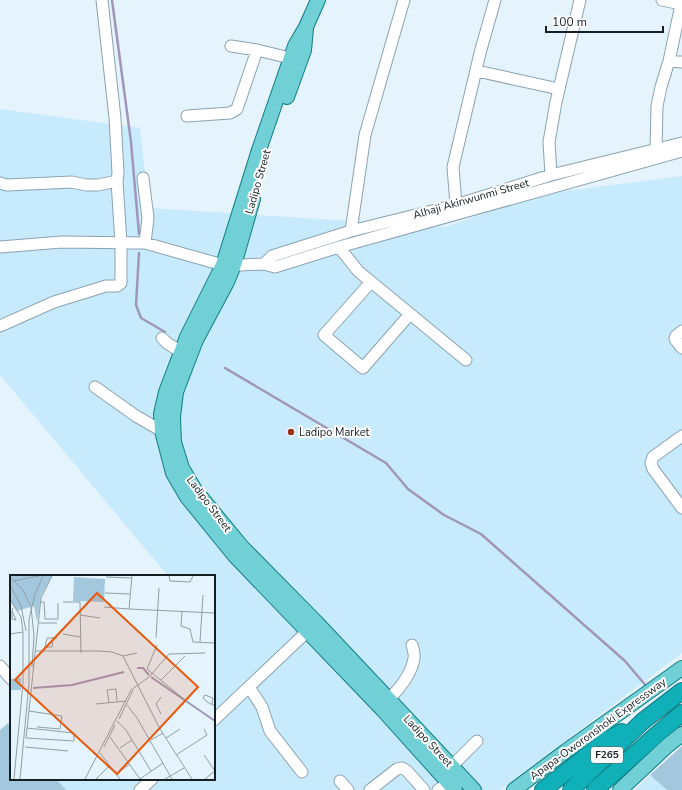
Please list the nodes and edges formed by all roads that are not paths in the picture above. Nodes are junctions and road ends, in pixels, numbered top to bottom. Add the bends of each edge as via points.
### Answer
1 (102, 0) edge
2 (318, 0) edge
3 (404, 0) edge
4 (496, 0) edge
5 (580, 0) edge
6 (662, 0) edge
7 (681, 2) edge
8 (306, 27) junction
9 (231, 46) dead end
10 (257, 50) junction
11 (290, 58) junction
12 (669, 61) junction
13 (682, 62) edge
14 (477, 70) junction
15 (559, 89) junction
16 (187, 116) dead end
17 (682, 143) edge
18 (656, 150) junction
19 (682, 151) edge
20 (551, 175) junction
21 (143, 178) dead end
22 (117, 181) junction
23 (0, 183) edge
24 (456, 205) junction
25 (351, 231) junction
26 (121, 243) junction
27 (145, 243) junction
28 (0, 247) edge
29 (339, 247) junction
30 (264, 264) junction
31 (229, 265) junction
32 (371, 282) junction
33 (410, 314) junction
34 (0, 326) edge
35 (682, 331) edge
36 (162, 338) dead end
37 (682, 348) edge
38 (181, 352) junction
39 (466, 360) dead end
40 (96, 387) dead end
41 (162, 431) junction
42 (682, 436) edge
43 (682, 508) edge
44 (312, 627) junction
45 (412, 645) dead end
46 (0, 666) edge
47 (682, 668) edge
48 (10, 679) edge
49 (249, 687) junction
50 (680, 693) edge
51 (389, 699) junction
52 (682, 713) edge
53 (215, 719) edge
54 (644, 721) junction
55 (682, 734) edge
56 (477, 740) dead end
57 (661, 740) junction
58 (452, 766) junction
59 (302, 772) dead end
60 (151, 780) edge
61 (340, 781) dead end
62 (447, 788) edge
63 (140, 790) edge
64 (348, 790) edge
65 (370, 790) edge
66 (424, 790) edge
67 (474, 790) edge
68 (514, 790) edge
69 (543, 790) edge
70 (571, 790) edge
71 (595, 790) edge
72 (620, 790) edge

1 - 22 street via 115,118
2 - 8 main road, Ladipo Street
3 - 25 street via 365,135
4 - 14 street
5 - 15 street
6 - 7 street
7 - 12 street
8 - 11 main road, Ladipo Street
8 - 31 main road, Ladipo Street via 304,50 266,152
9 - 10 street
10 - 11 street
10 - 16 street via 237,110 230,113
11 - 31 main road, Ladipo Street via 259,150
12 - 13 street
12 - 18 street via 658,106
14 - 15 street
14 - 24 street via 453,167
15 - 20 street via 549,142
17 - 18 street, Alhaji Akinwunmi Street
18 - 20 street, Alhaji Akinwunmi Street
19 - 29 street, Alhaji Akinwunmi Street
20 - 24 street, Alhaji Akinwunmi Street
21 - 27 street via 148,218
22 - 23 street via 98,185 72,182 7,185
22 - 26 street
24 - 25 street, Alhaji Akinwunmi Street
25 - 30 street, Alhaji Akinwunmi Street via 272,256
26 - 27 street, Alhaji Akinwunmi Street
26 - 28 street, Alhaji Akinwunmi Street via 62,242
26 - 34 street via 121,283 117,286 106,286 54,302
27 - 31 street, Alhaji Akinwunmi Street
29 - 30 street, Alhaji Akinwunmi Street via 275,268
29 - 32 street via 358,271
30 - 31 street, Alhaji Akinwunmi Street
31 - 38 main road, Ladipo Street
31 - 44 main road, Ladipo Street via 227,282 196,340 176,392 174,442 182,468 196,490
32 - 33 street
32 - 33 street via 324,335 363,368
33 - 39 street
35 - 37 street via 675,339
36 - 38 street
38 - 41 main road, Ladipo Street via 166,392
40 - 41 street
41 - 44 main road, Ladipo Street via 173,472 187,497 235,556
42 - 43 street via 653,457 651,463
44 - 49 street
44 - 51 main road, Ladipo Street
44 - 62 main road, Ladipo Street
45 - 51 street via 415,657 412,668 402,685
46 - 48 street
47 - 68 main road, Apapa-Oworonshoki Expressway
49 - 53 street
49 - 59 street via 262,707 270,731
50 - 54 highway, Apapa-Oworonshoki Expressway / F265
51 - 58 main road, Ladipo Street
52 - 57 highway, F265
54 - 69 highway via 601,745
54 - 70 highway, Apapa-Oworonshoki Expressway / F265
55 - 57 main road
56 - 58 street
57 - 71 highway, F265
57 - 72 main road
58 - 67 main road, Ladipo Street
60 - 63 street
61 - 64 street
65 - 66 street via 397,769 402,768

